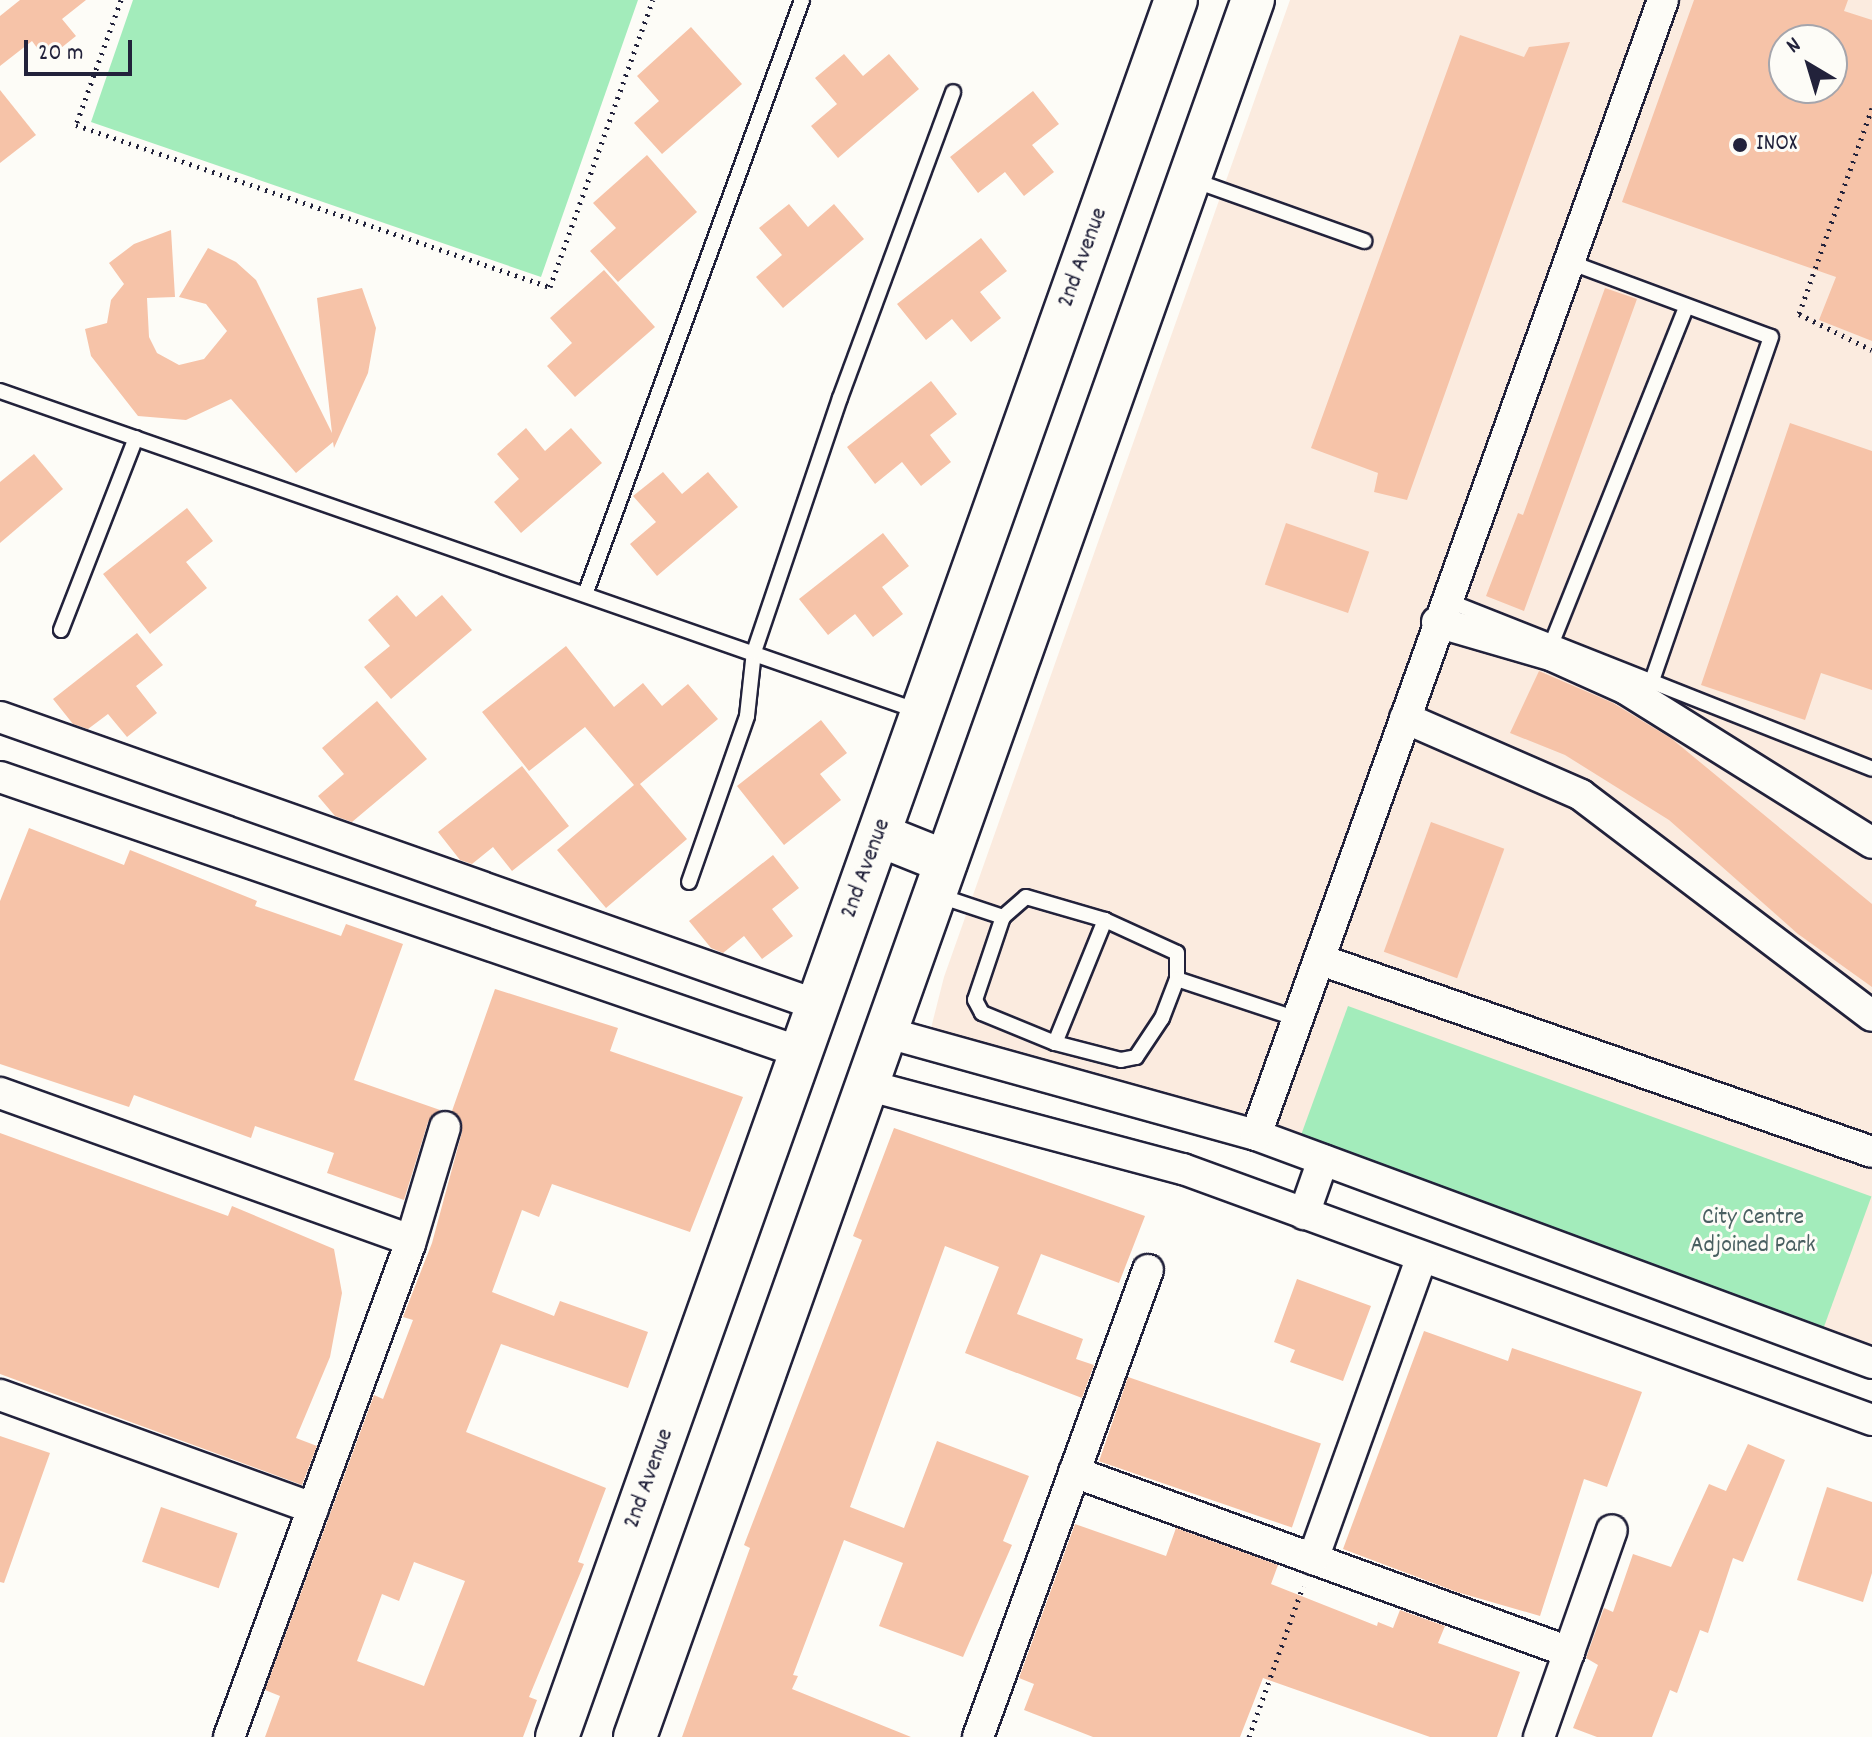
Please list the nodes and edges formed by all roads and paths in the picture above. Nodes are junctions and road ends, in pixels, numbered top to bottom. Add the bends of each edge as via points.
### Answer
1 (121, 0) edge
2 (653, 0) edge
3 (802, 0) edge
4 (1176, 0) edge
5 (1253, 0) edge
6 (1663, 0) edge
7 (953, 92) dead end
8 (1872, 108) edge
9 (1189, 179) junction
10 (1364, 241) dead end
11 (1569, 262) junction
12 (1686, 308) junction
13 (1872, 350) edge
14 (0, 391) edge
15 (136, 438) junction
16 (586, 592) junction
17 (1442, 611) junction
18 (61, 630) dead end
19 (1553, 640) junction
20 (754, 652) junction
21 (1653, 678) junction
22 (922, 712) junction
23 (0, 717) edge
24 (1405, 718) junction
25 (1872, 769) edge
26 (3, 787) edge
27 (879, 835) junction
28 (1872, 843) edge
29 (942, 879) junction
30 (689, 882) dead end
31 (1003, 917) junction
32 (1105, 920) junction
33 (1321, 960) junction
34 (1177, 979) junction
35 (817, 1005) junction
36 (1872, 1016) edge
37 (1297, 1019) junction
38 (888, 1033) junction
39 (1055, 1043) junction
40 (803, 1053) junction
41 (870, 1086) junction
42 (0, 1093) edge
43 (445, 1127) dead end
44 (1256, 1135) junction
45 (1872, 1152) edge
46 (1323, 1160) junction
47 (1304, 1214) junction
48 (410, 1240) junction
49 (1422, 1257) junction
50 (1148, 1270) dead end
51 (1872, 1363) edge
52 (0, 1395) edge
53 (1872, 1420) edge
54 (1074, 1472) junction
55 (313, 1508) junction
56 (1612, 1530) dead end
57 (1313, 1559) junction
58 (1569, 1652) junction
59 (229, 1737) edge
60 (557, 1737) edge
61 (635, 1737) edge
62 (978, 1737) edge
63 (1249, 1737) edge
64 (1539, 1737) edge

1 - 2 path via 76,125 550,287
3 - 16 lane
4 - 22 street, 2nd Avenue
5 - 9 street
6 - 11 street
7 - 20 lane via 840,398
8 - 13 path via 1799,314
9 - 10 lane
9 - 29 street
11 - 12 lane
11 - 17 street
12 - 19 lane
12 - 21 lane via 1771,337
14 - 15 lane
15 - 16 lane
15 - 18 lane
16 - 20 lane
17 - 19 lane
17 - 24 street
17 - 28 street via 1626,689
19 - 21 lane
20 - 22 lane
20 - 30 lane via 747,716
21 - 25 lane
22 - 27 street, 2nd Avenue
23 - 35 street
24 - 33 street
24 - 36 street via 1581,795
26 - 40 street
27 - 29 street
27 - 35 street, 2nd Avenue
29 - 31 lane
29 - 38 street
31 - 32 lane via 1026,897
31 - 39 lane via 975,1000 982,1013
32 - 34 lane via 1177,953
32 - 39 lane
33 - 37 street
33 - 45 street
34 - 37 lane
34 - 39 lane via 1162,1018 1136,1057 1121,1060
35 - 40 street, 2nd Avenue
37 - 44 street
38 - 41 street
38 - 44 street
40 - 60 street, 2nd Avenue
41 - 47 street via 1183,1169
41 - 61 street
42 - 48 street
43 - 48 street
44 - 46 street
46 - 47 street
46 - 51 street
47 - 49 street
48 - 55 street
49 - 53 street
49 - 57 street
50 - 54 street
52 - 55 street
54 - 57 street
54 - 62 street
55 - 59 street
56 - 58 street
57 - 58 street
57 - 63 path
58 - 64 street

